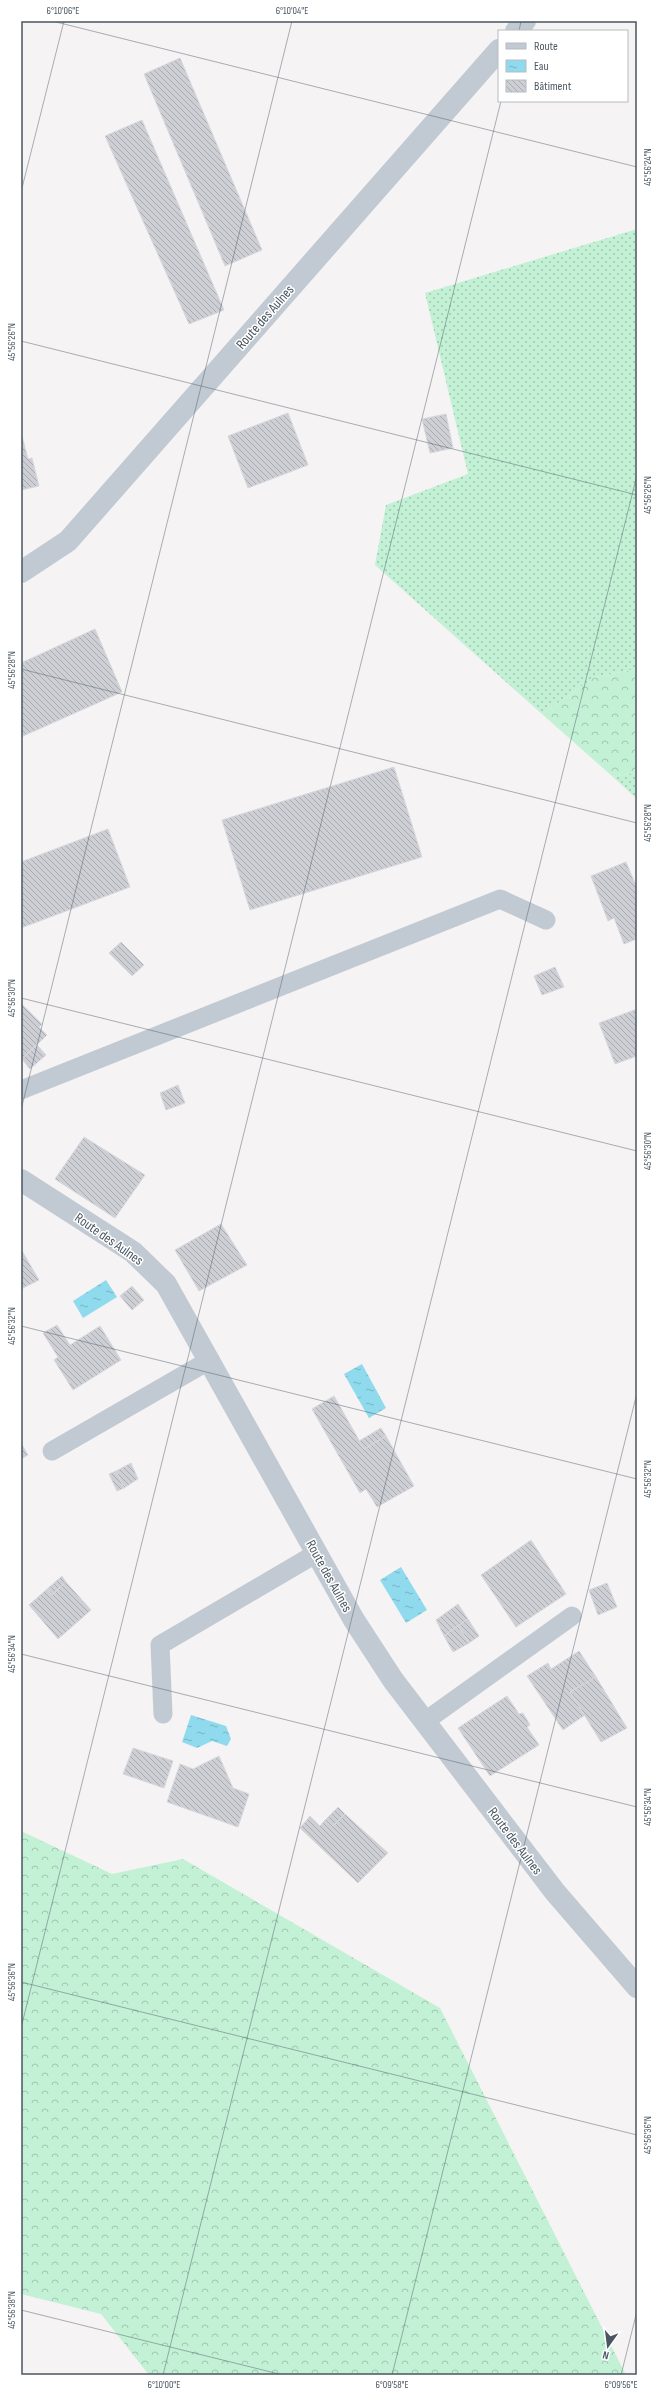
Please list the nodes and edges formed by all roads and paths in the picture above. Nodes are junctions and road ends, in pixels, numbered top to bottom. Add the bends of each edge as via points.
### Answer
1 (525, 21) edge
2 (517, 30) edge
3 (498, 51) edge
4 (21, 572) edge
5 (546, 920) dead end
6 (21, 1090) edge
7 (21, 1180) edge
8 (210, 1360) junction
9 (52, 1451) dead end
10 (316, 1553) junction
11 (572, 1616) dead end
12 (163, 1714) dead end
13 (424, 1722) junction
14 (637, 1987) edge

1 - 2 street
3 - 4 street, Route des Aulnes via 68,541
5 - 6 lane via 500,899
7 - 8 street, Route des Aulnes via 133,1252 166,1284
8 - 9 lane
8 - 10 street, Route des Aulnes
10 - 12 lane via 160,1645
10 - 13 street, Route des Aulnes via 354,1620
11 - 13 lane
13 - 14 street, Route des Aulnes via 554,1892

